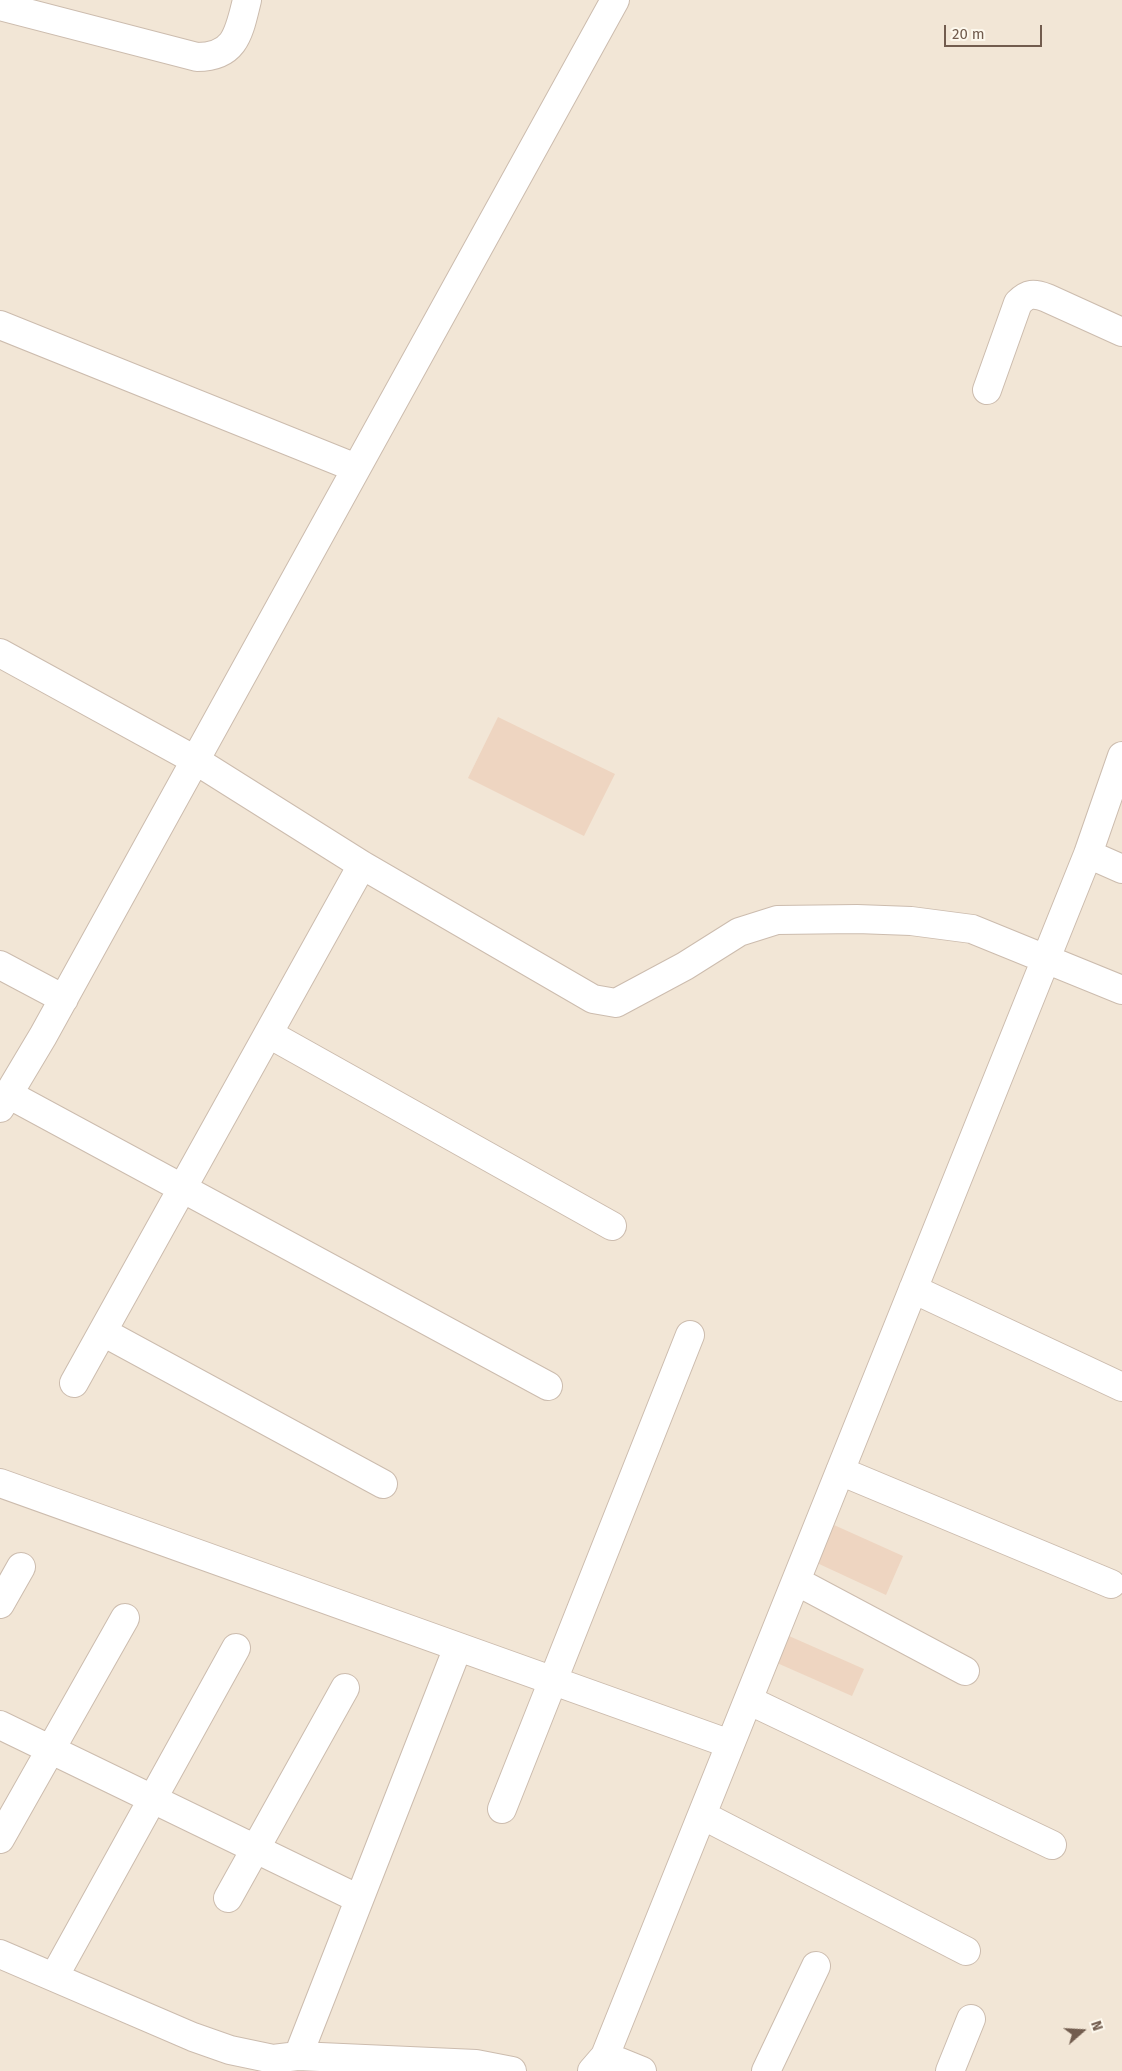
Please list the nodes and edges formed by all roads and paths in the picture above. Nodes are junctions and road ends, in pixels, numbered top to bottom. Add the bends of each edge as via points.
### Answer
1 (246, 0) edge
2 (615, 0) edge
3 (0, 6) edge
4 (0, 325) edge
5 (1122, 332) edge
6 (987, 390) dead end
7 (356, 468) junction
8 (0, 653) edge
9 (1122, 756) edge
10 (195, 760) junction
11 (1088, 854) junction
12 (362, 865) junction
13 (1122, 869) edge
14 (1046, 958) junction
15 (0, 965) edge
16 (1122, 990) edge
17 (64, 998) junction
18 (268, 1034) junction
19 (4, 1101) edge
20 (182, 1188) junction
21 (612, 1226) dead end
22 (913, 1289) junction
23 (103, 1332) junction
24 (690, 1335) dead end
25 (74, 1383) dead end
26 (548, 1386) dead end
27 (1122, 1387) edge
28 (840, 1471) junction
29 (0, 1482) edge
30 (383, 1484) dead end
31 (21, 1567) dead end
32 (796, 1581) junction
33 (1111, 1584) dead end
34 (0, 1604) edge
35 (125, 1618) dead end
36 (236, 1648) dead end
37 (458, 1648) junction
38 (965, 1671) dead end
39 (552, 1681) junction
40 (345, 1688) dead end
41 (748, 1700) junction
42 (0, 1724) edge
43 (730, 1744) junction
44 (51, 1749) junction
45 (153, 1798) junction
46 (502, 1809) dead end
47 (702, 1815) junction
48 (0, 1839) edge
49 (1052, 1845) dead end
50 (255, 1848) junction
51 (228, 1898) dead end
52 (360, 1899) junction
53 (966, 1951) dead end
54 (0, 1954) edge
55 (816, 1966) dead end
56 (54, 1977) junction
57 (971, 2019) dead end
58 (279, 2062) edge
59 (598, 2064) edge
60 (512, 2071) edge
61 (642, 2071) edge
62 (766, 2071) edge
63 (950, 2071) edge

1 - 3 street via 238,34 227,50 211,57 197,57
2 - 7 street
4 - 7 street
5 - 6 street via 1036,293 1026,296 1018,303
7 - 10 street
8 - 10 street
9 - 11 street
10 - 12 street
10 - 17 street
11 - 13 street
11 - 14 street
12 - 14 street via 593,999 616,1003 739,932 777,920 875,919 972,929
12 - 18 street
14 - 16 street
14 - 22 street
15 - 17 street
17 - 19 street
18 - 20 street
18 - 21 street
19 - 20 street
20 - 23 street
20 - 26 street
22 - 27 street
22 - 28 street
23 - 25 street
23 - 30 street
24 - 39 street
28 - 32 street
28 - 33 street
29 - 37 street
31 - 34 street
32 - 38 street
32 - 41 street
35 - 44 street
36 - 45 street
37 - 39 street
37 - 52 street
39 - 43 street
39 - 46 street
40 - 50 street
41 - 43 street
41 - 49 street
42 - 44 street
43 - 47 street
44 - 45 street
44 - 48 street
45 - 50 street
45 - 56 street
47 - 53 street
47 - 59 street
50 - 51 street
50 - 52 street
52 - 58 street
54 - 56 street
55 - 62 street
56 - 58 street via 193,2037
57 - 63 street
58 - 60 street via 476,2064
59 - 61 street

